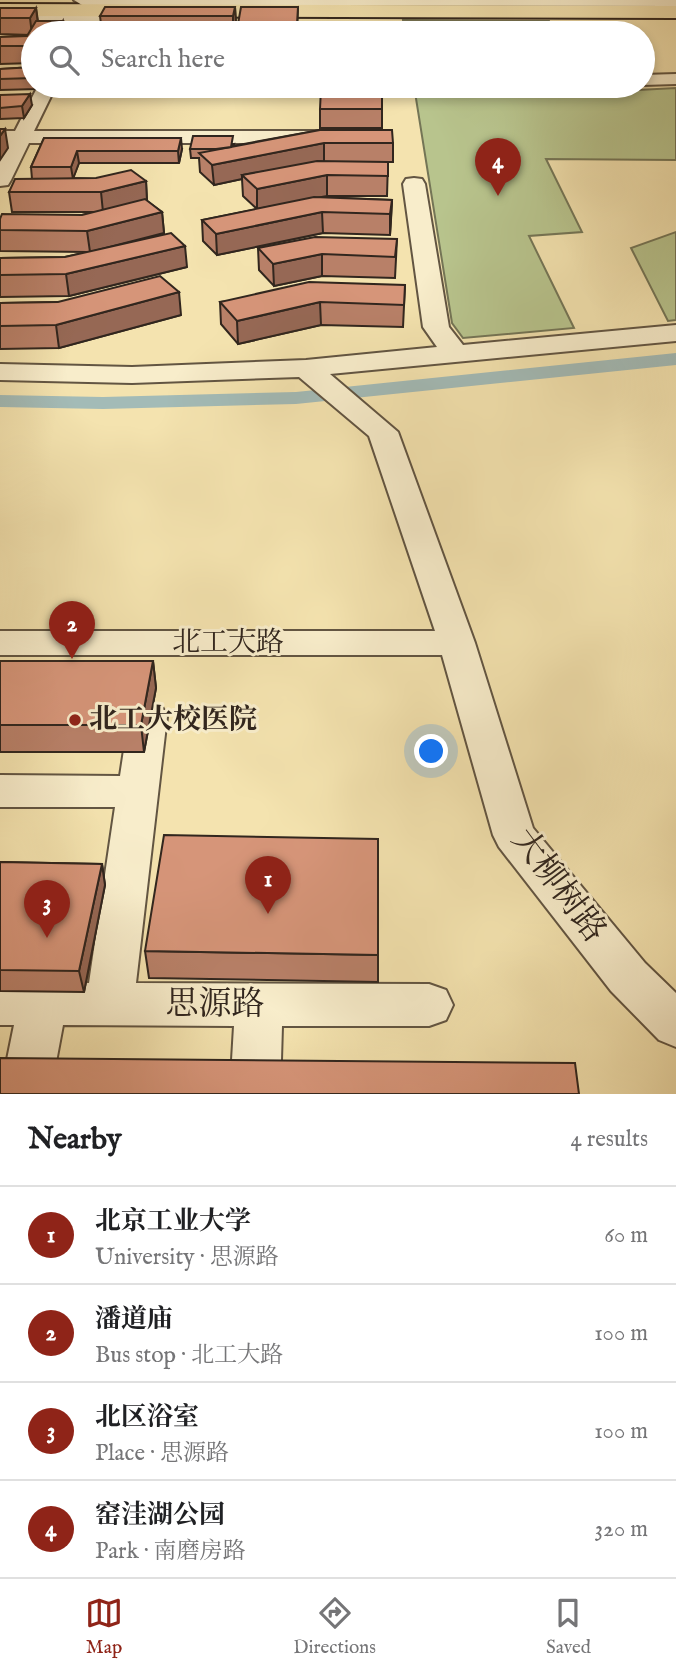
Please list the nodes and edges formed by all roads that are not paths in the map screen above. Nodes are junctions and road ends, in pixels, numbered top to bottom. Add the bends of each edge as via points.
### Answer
1 (65, 0) edge
2 (676, 3) edge
3 (0, 4) edge
4 (248, 5) junction
5 (170, 8) edge
6 (226, 9) junction
7 (624, 9) junction
8 (0, 10) edge
9 (676, 15) edge
10 (0, 16) edge
11 (81, 16) junction
12 (79, 21) edge
13 (676, 79) edge
14 (655, 80) edge
15 (41, 98) edge
16 (23, 136) junction
17 (0, 137) edge
18 (348, 137) edge
19 (0, 180) edge
20 (414, 184) dead end
21 (676, 332) edge
22 (456, 355) junction
23 (0, 372) edge
24 (322, 381) junction
25 (0, 643) edge
26 (457, 643) junction
27 (148, 718) edge
28 (0, 791) edge
29 (138, 792) junction
30 (21, 1004) edge
31 (110, 1004) junction
32 (259, 1005) junction
33 (429, 1005) dead end
34 (676, 1025) edge
35 (25, 1094) edge
36 (256, 1094) edge

1 - 5 street
2 - 5 street
2 - 7 main road
3 - 4 main road
4 - 5 street
4 - 7 main road
5 - 6 street
5 - 9 street
5 - 11 street
6 - 7 main road
6 - 8 main road
7 - 9 main road
10 - 11 street
11 - 12 street
13 - 14 street
15 - 16 street
16 - 17 street
16 - 18 street
16 - 19 street
20 - 22 street via 436,327
21 - 22 street
22 - 24 street
23 - 24 street
24 - 26 street, 大柳树路 via 383,432
25 - 26 street, 北工大路
26 - 34 street, 大柳树路 via 514,835 628,977
27 - 29 street
28 - 29 street
29 - 31 street via 108,871
30 - 31 street, 思源路
30 - 35 street
31 - 32 street, 思源路
32 - 33 street, 思源路
32 - 36 street

